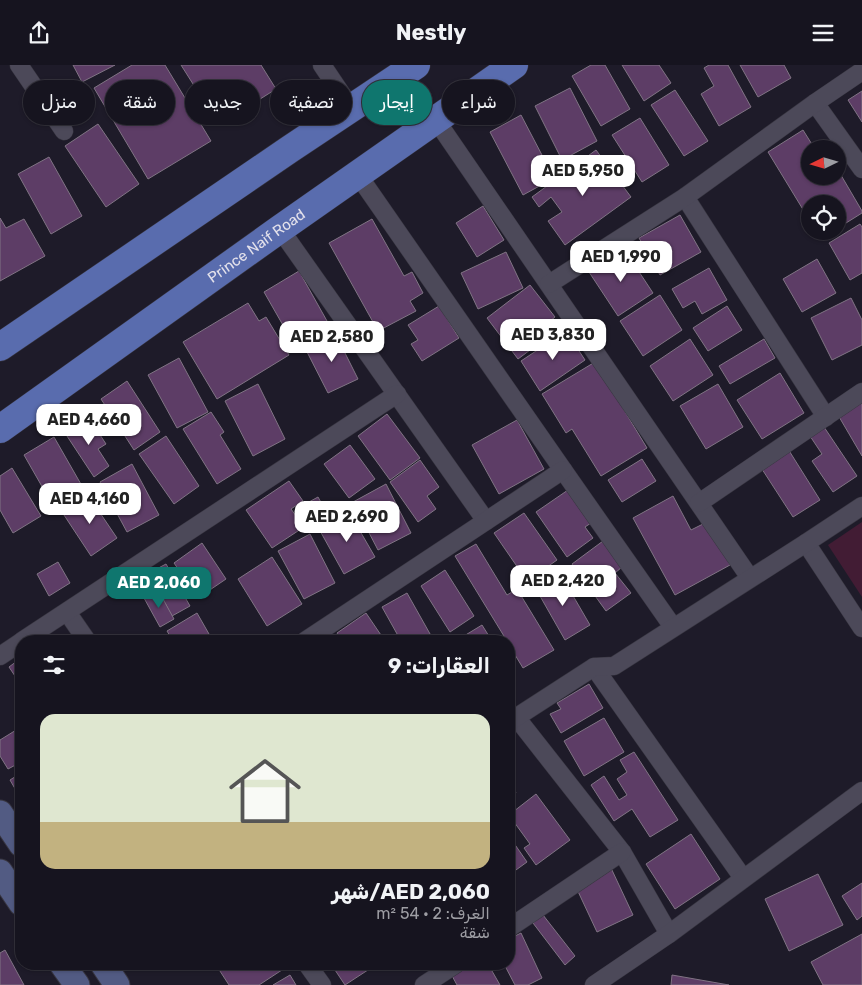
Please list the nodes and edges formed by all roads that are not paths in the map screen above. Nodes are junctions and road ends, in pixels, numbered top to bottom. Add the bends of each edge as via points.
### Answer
1 (19, 65) edge
2 (322, 65) edge
3 (416, 65) edge
4 (514, 65) edge
5 (862, 71) edge
6 (332, 80) edge
7 (815, 103) junction
8 (352, 107) edge
9 (436, 120) junction
10 (326, 125) edge
11 (64, 131) dead end
12 (862, 169) edge
13 (358, 175) junction
14 (685, 197) junction
15 (280, 229) junction
16 (549, 284) junction
17 (0, 347) edge
18 (862, 392) edge
19 (397, 394) junction
20 (826, 417) junction
21 (0, 429) edge
22 (563, 470) junction
23 (699, 503) junction
24 (862, 506) edge
25 (486, 521) junction
26 (806, 543) junction
27 (750, 578) junction
28 (67, 612) junction
29 (673, 627) junction
30 (862, 628) edge
31 (32, 635) edge
32 (84, 635) edge
33 (314, 635) edge
34 (15, 646) edge
35 (0, 656) edge
36 (594, 667) junction
37 (515, 718) edge
38 (515, 721) edge
39 (862, 791) edge
40 (0, 813) edge
41 (15, 835) edge
42 (622, 852) junction
43 (0, 872) edge
44 (743, 878) junction
45 (15, 894) edge
46 (515, 924) edge
47 (668, 934) junction
48 (66, 970) edge
49 (107, 970) edge
50 (311, 970) edge
51 (447, 970) edge
52 (77, 985) edge
53 (117, 985) edge
54 (322, 985) edge
55 (424, 985) edge
56 (594, 985) edge

1 - 11 street
2 - 6 street
3 - 8 main road
4 - 9 main road, Prince Naif Road
5 - 7 street
7 - 12 street
7 - 14 street
9 - 13 main road, Prince Naif Road
9 - 16 street
10 - 17 main road
13 - 15 main road, Prince Naif Road
13 - 22 street
14 - 16 street
14 - 20 street
15 - 19 street
15 - 21 main road, Prince Naif Road
16 - 23 street
18 - 20 street
19 - 25 street
19 - 28 street
20 - 23 street
22 - 25 street
22 - 29 street
23 - 27 street
24 - 26 street
25 - 33 street
26 - 27 street
26 - 30 street
27 - 29 street
28 - 31 street
28 - 32 street
29 - 36 street via 614,665
34 - 35 street
36 - 37 street
36 - 44 street
38 - 42 street
39 - 44 street
40 - 41 street
42 - 46 street
42 - 47 street
43 - 45 street
44 - 47 street
47 - 56 street
48 - 52 street
49 - 53 street
50 - 54 street
51 - 55 street

